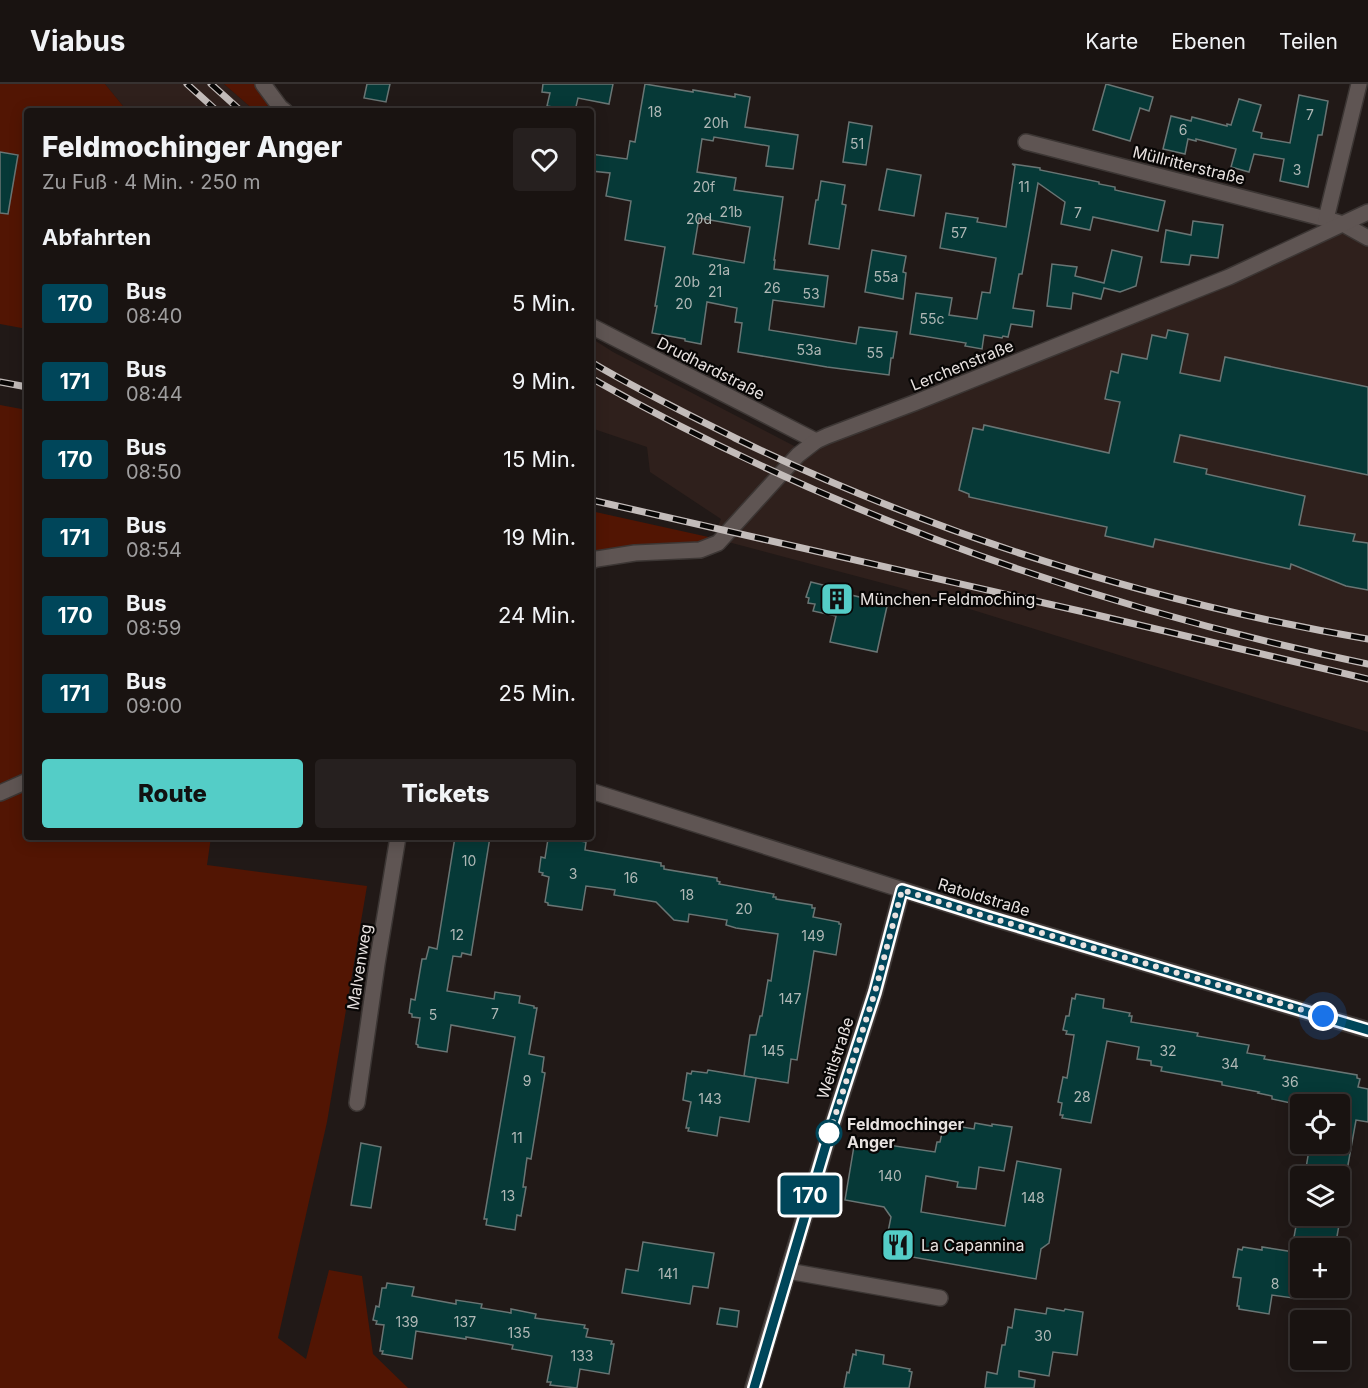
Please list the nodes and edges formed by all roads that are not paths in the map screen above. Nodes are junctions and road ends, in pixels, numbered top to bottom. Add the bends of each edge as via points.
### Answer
1 (263, 84) edge
2 (1359, 84) edge
3 (281, 108) edge
4 (1026, 142) dead end
5 (1368, 212) edge
6 (1326, 219) junction
7 (1343, 224) junction
8 (1368, 238) edge
9 (594, 328) edge
10 (816, 441) junction
11 (594, 560) edge
12 (24, 782) edge
13 (594, 792) edge
14 (0, 793) edge
15 (398, 840) edge
16 (902, 890) junction
17 (1368, 1029) edge
18 (357, 1103) dead end
19 (788, 1271) junction
20 (940, 1299) dead end
21 (753, 1388) edge

1 - 3 street
2 - 6 street
4 - 6 street, Müllritterstraße
5 - 7 street, Lerchenstraße
6 - 7 street, Müllritterstraße
7 - 8 street, Müllritterstraße
7 - 10 street, Lerchenstraße via 1229,277
9 - 10 street, Drudhardstraße
10 - 11 street, Lerchenstraße via 798,455 718,543 700,550 635,553
12 - 14 street
13 - 16 street, Ratoldstraße
15 - 18 street, Malvenweg
16 - 17 street, Ratoldstraße
16 - 19 street, Weitlstraße via 875,992
19 - 20 street
19 - 21 street, Weitlstraße

